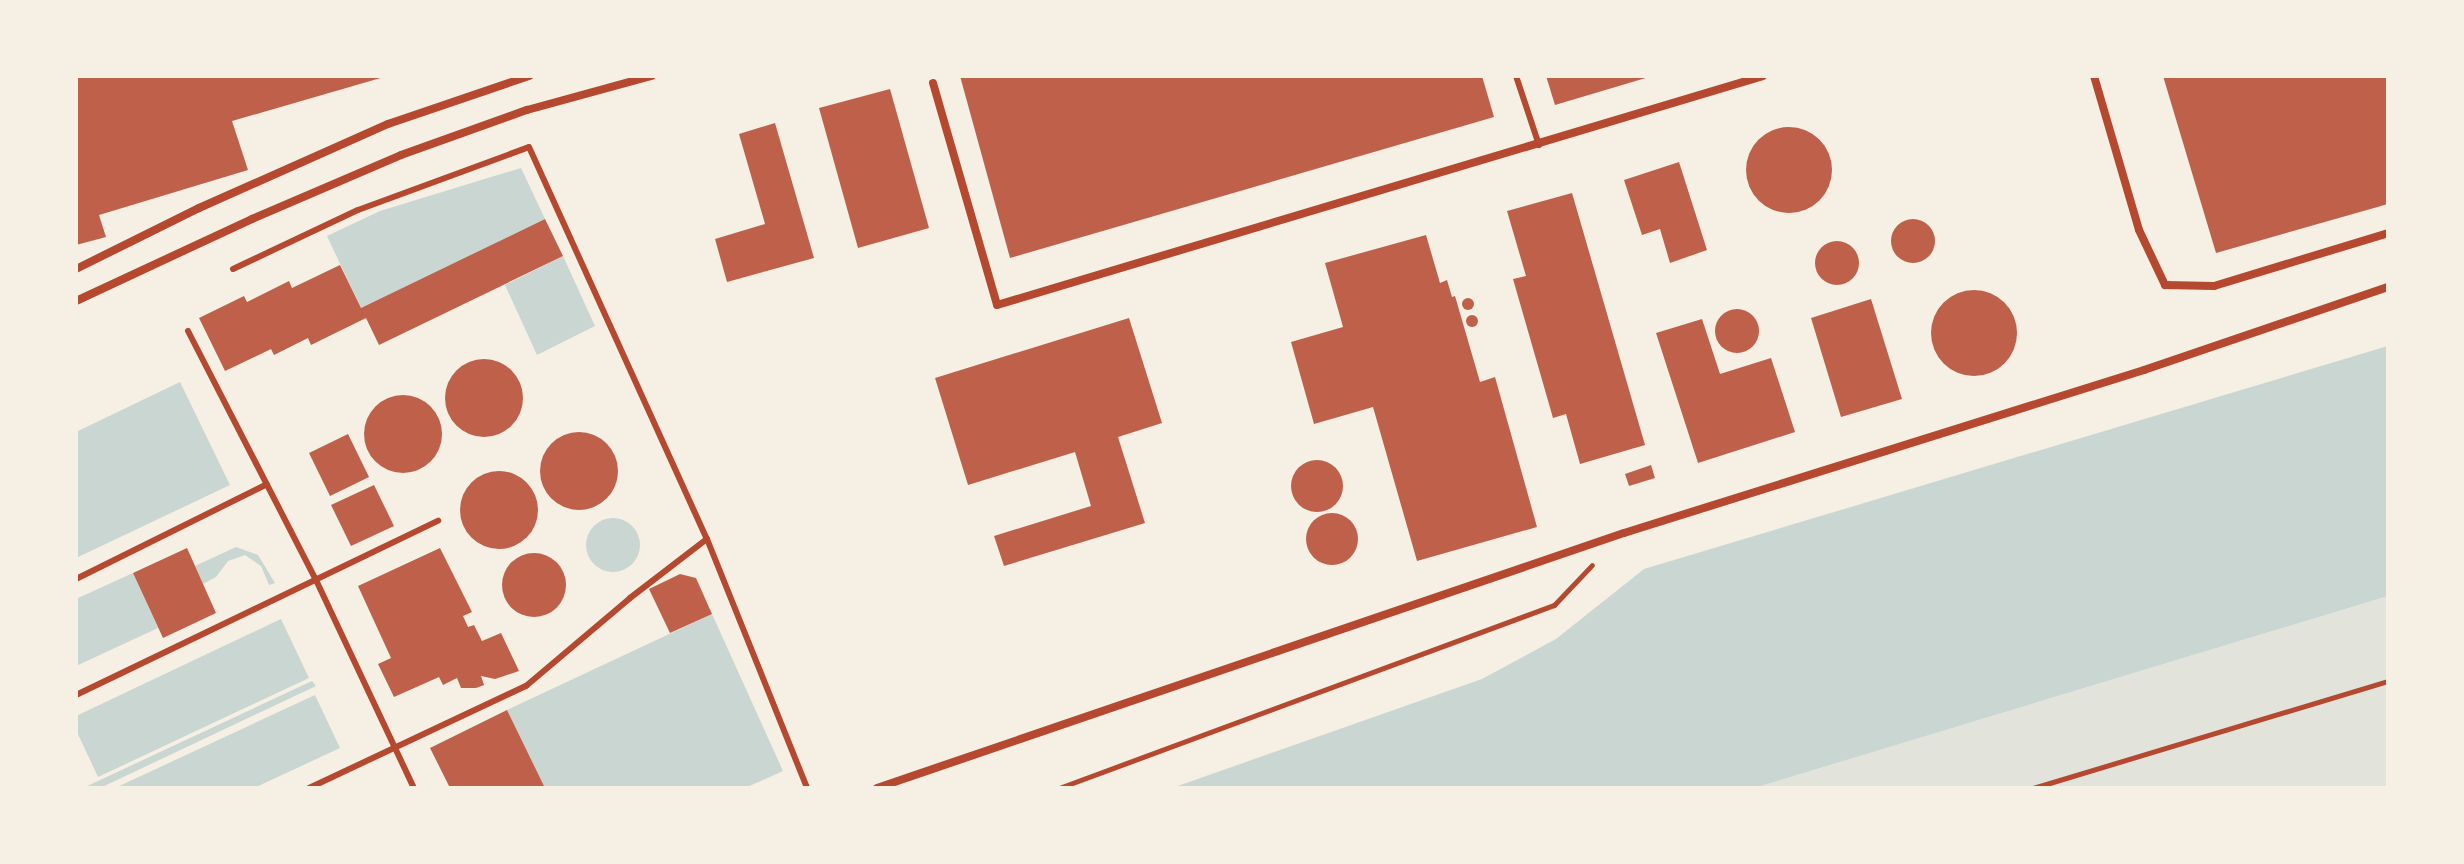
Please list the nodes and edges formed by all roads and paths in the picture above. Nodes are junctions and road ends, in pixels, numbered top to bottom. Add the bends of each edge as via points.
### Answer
1 (529, 76) edge
2 (651, 76) edge
3 (1516, 76) edge
4 (1763, 76) edge
5 (2094, 76) edge
6 (933, 83) dead end
7 (1539, 145) junction
8 (2388, 233) edge
9 (76, 269) edge
10 (233, 269) dead end
11 (2388, 287) edge
12 (76, 301) edge
13 (188, 331) dead end
14 (267, 484) junction
15 (438, 521) dead end
16 (707, 539) junction
17 (1594, 564) dead end
18 (76, 579) edge
19 (316, 580) junction
20 (2388, 681) edge
21 (76, 695) edge
22 (395, 747) junction
23 (309, 788) edge
24 (414, 788) edge
25 (807, 788) edge
26 (877, 788) edge
27 (1059, 788) edge
28 (2033, 788) edge

1 - 9 street via 388,124
2 - 12 street via 527,110 401,155
3 - 7 lane
4 - 7 street
5 - 8 street via 2139,230 2165,285 2214,286
6 - 7 street via 997,305
10 - 16 lane via 358,210 529,147
11 - 26 street via 2144,370 1609,538
13 - 14 lane
14 - 18 lane
14 - 19 lane
15 - 19 lane
16 - 22 lane via 526,686
16 - 25 lane
17 - 27 path via 1554,605
19 - 21 lane
19 - 22 lane
20 - 28 path
22 - 23 lane
22 - 24 lane

